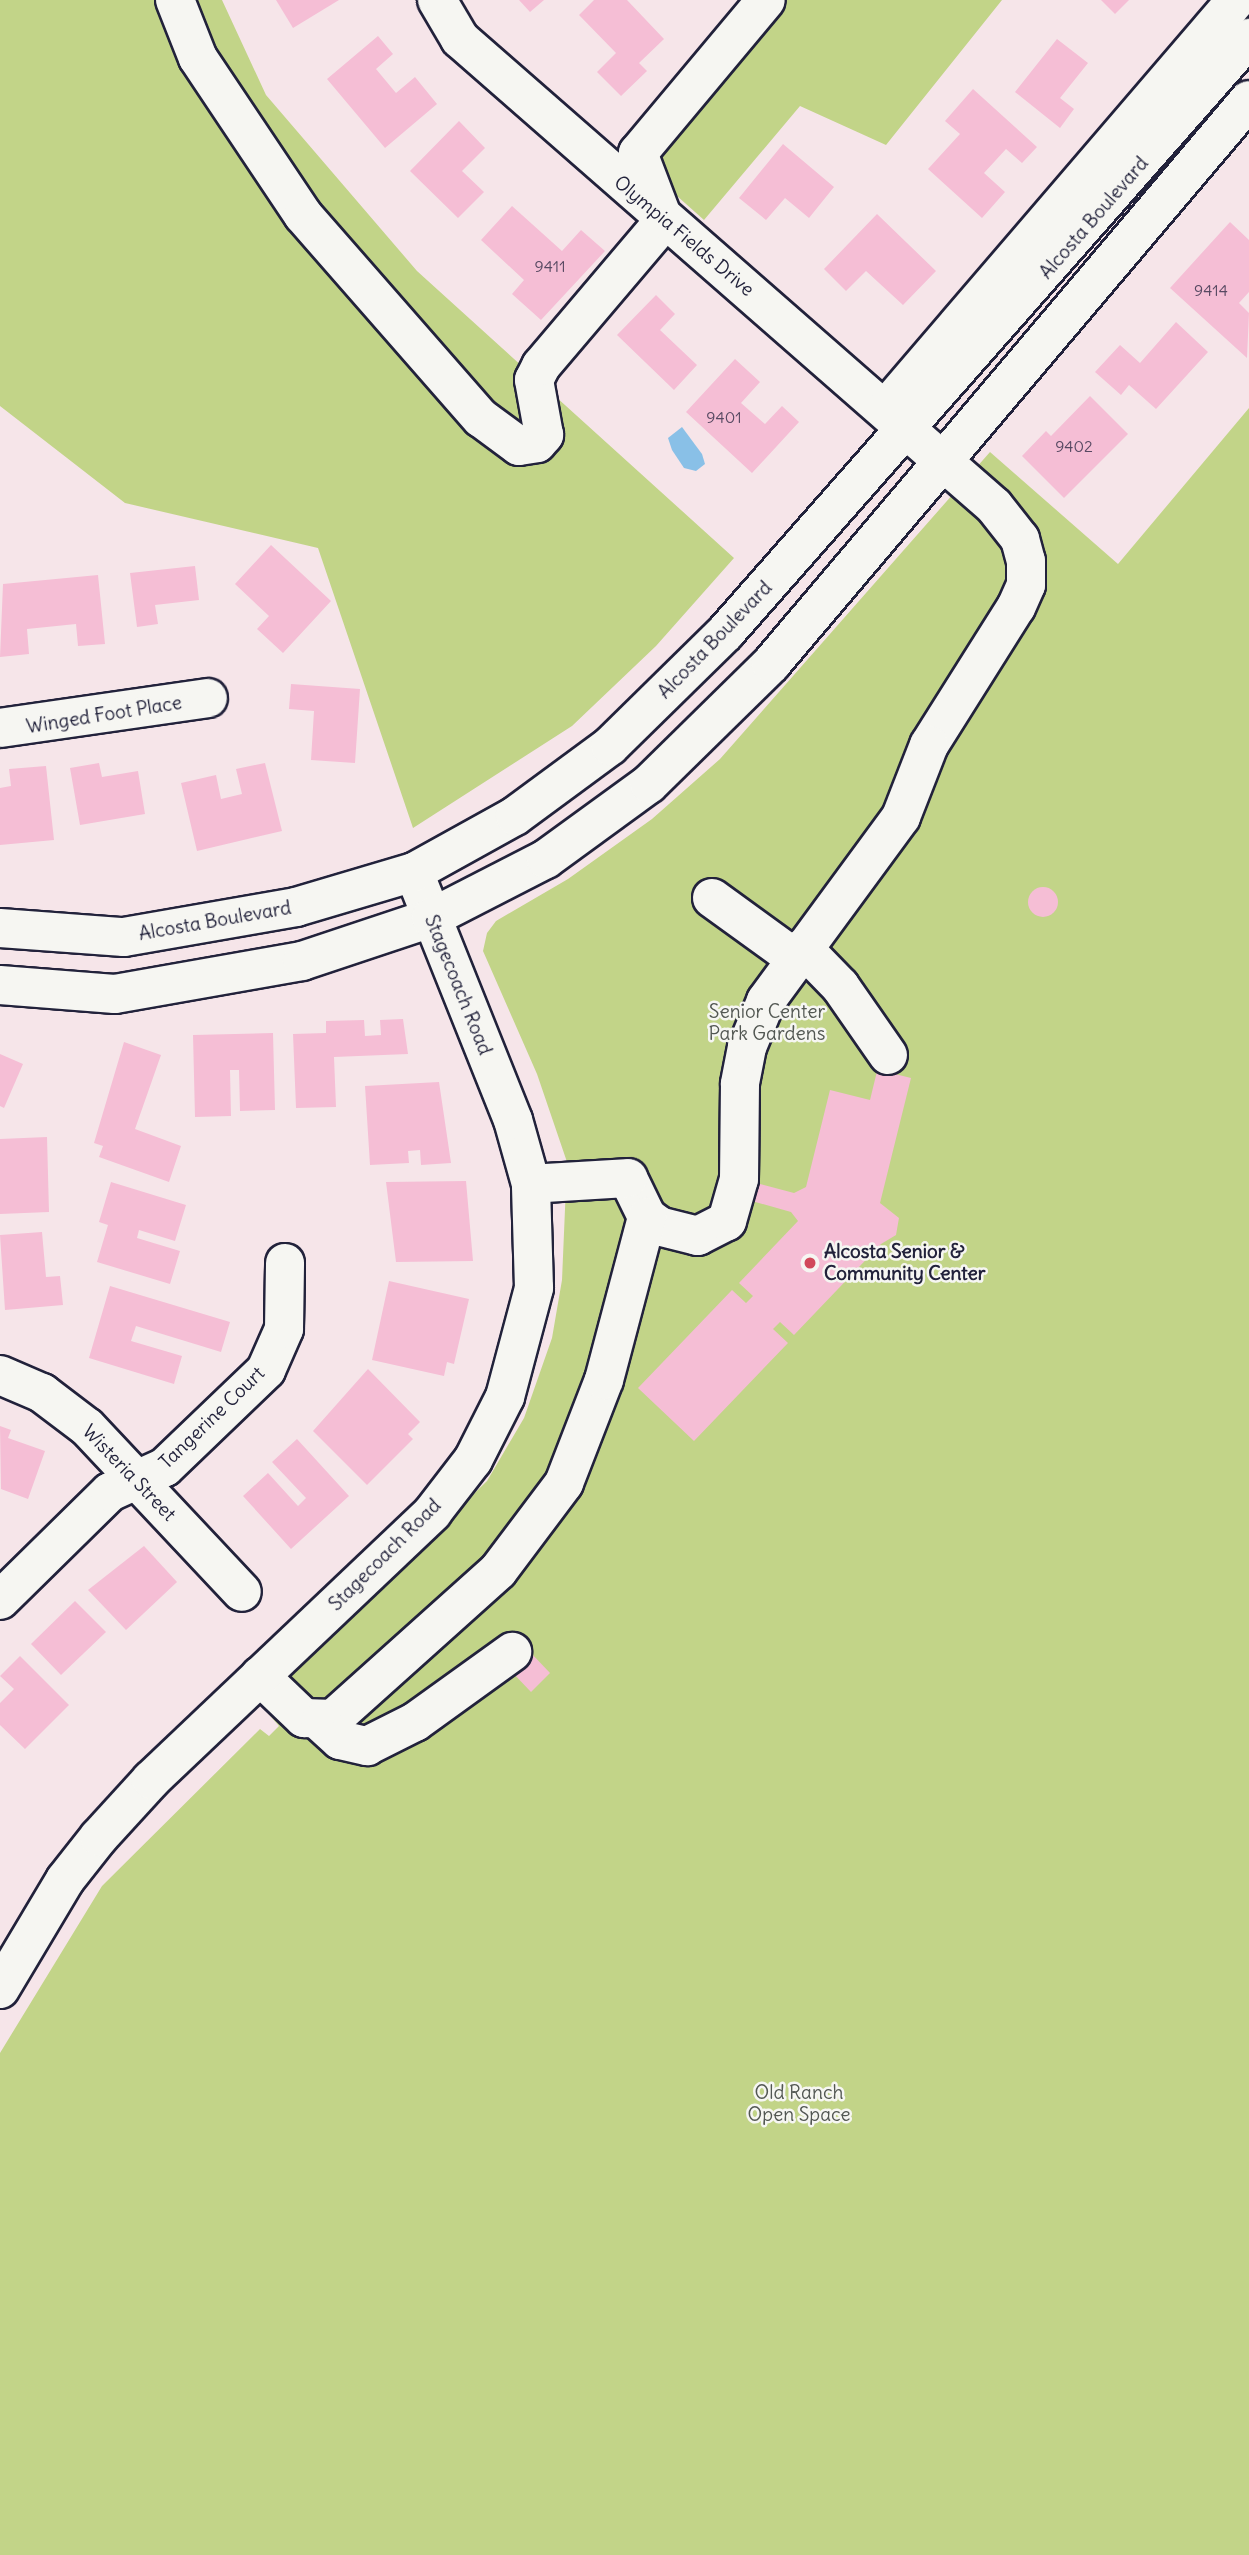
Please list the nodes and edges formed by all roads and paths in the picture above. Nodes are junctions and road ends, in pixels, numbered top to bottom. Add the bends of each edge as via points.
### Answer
1 (175, 0) edge
2 (437, 0) edge
3 (766, 0) edge
4 (1236, 0) edge
5 (1249, 38) edge
6 (1249, 100) edge
7 (664, 221) junction
8 (898, 418) junction
9 (942, 463) junction
10 (208, 698) dead end
11 (0, 728) edge
12 (414, 872) junction
13 (712, 898) dead end
14 (431, 918) junction
15 (0, 928) edge
16 (799, 953) junction
17 (0, 985) edge
18 (888, 1055) dead end
19 (531, 1184) junction
20 (647, 1217) junction
21 (285, 1263) dead end
22 (0, 1375) edge
23 (137, 1481) junction
24 (242, 1592) dead end
25 (0, 1600) edge
26 (512, 1652) dead end
27 (260, 1676) junction
28 (320, 1722) junction
29 (0, 1989) edge

1 - 7 street via 198,58 303,215 481,418 519,446 537,443 544,435 534,380 541,366
2 - 7 street, Olympia Fields Drive via 460,39
3 - 7 street via 638,153
4 - 8 street, Alcosta Boulevard
5 - 8 street, Alcosta Boulevard
6 - 9 street
7 - 8 street, Olympia Fields Drive
8 - 9 street, Olympia Fields Drive
8 - 12 street, Alcosta Boulevard via 725,633 610,746 515,816
9 - 14 street via 771,664 649,784 546,859
9 - 16 street, Olympia Fields Drive via 1011,523 1026,561 1026,585 929,745 901,817
10 - 11 street, Winged Foot Place
12 - 14 street, Stagecoach Road
12 - 15 street, Alcosta Boulevard via 296,907 124,937
13 - 16 street
14 - 17 street via 302,961 115,994
14 - 19 street, Stagecoach Road via 513,1119
16 - 18 street via 840,986
16 - 20 street, Olympia Fields Drive via 766,1001 747,1047 740,1084 739,1179 727,1221 698,1236 677,1234
19 - 20 street via 628,1178
19 - 27 street, Stagecoach Road via 534,1288 505,1397 473,1460 432,1513
20 - 28 street via 604,1380 564,1483 498,1571 333,1719
21 - 23 street, Tangerine Court via 284,1328 266,1370 165,1467
22 - 23 street, Wisteria Street via 42,1393 87,1427
23 - 24 street, Wisteria Street
23 - 25 street, Tangerine Court via 110,1492
26 - 28 street via 415,1722 375,1743 354,1746
27 - 28 street via 304,1718
27 - 29 street, Stagecoach Road via 99,1837 65,1880

